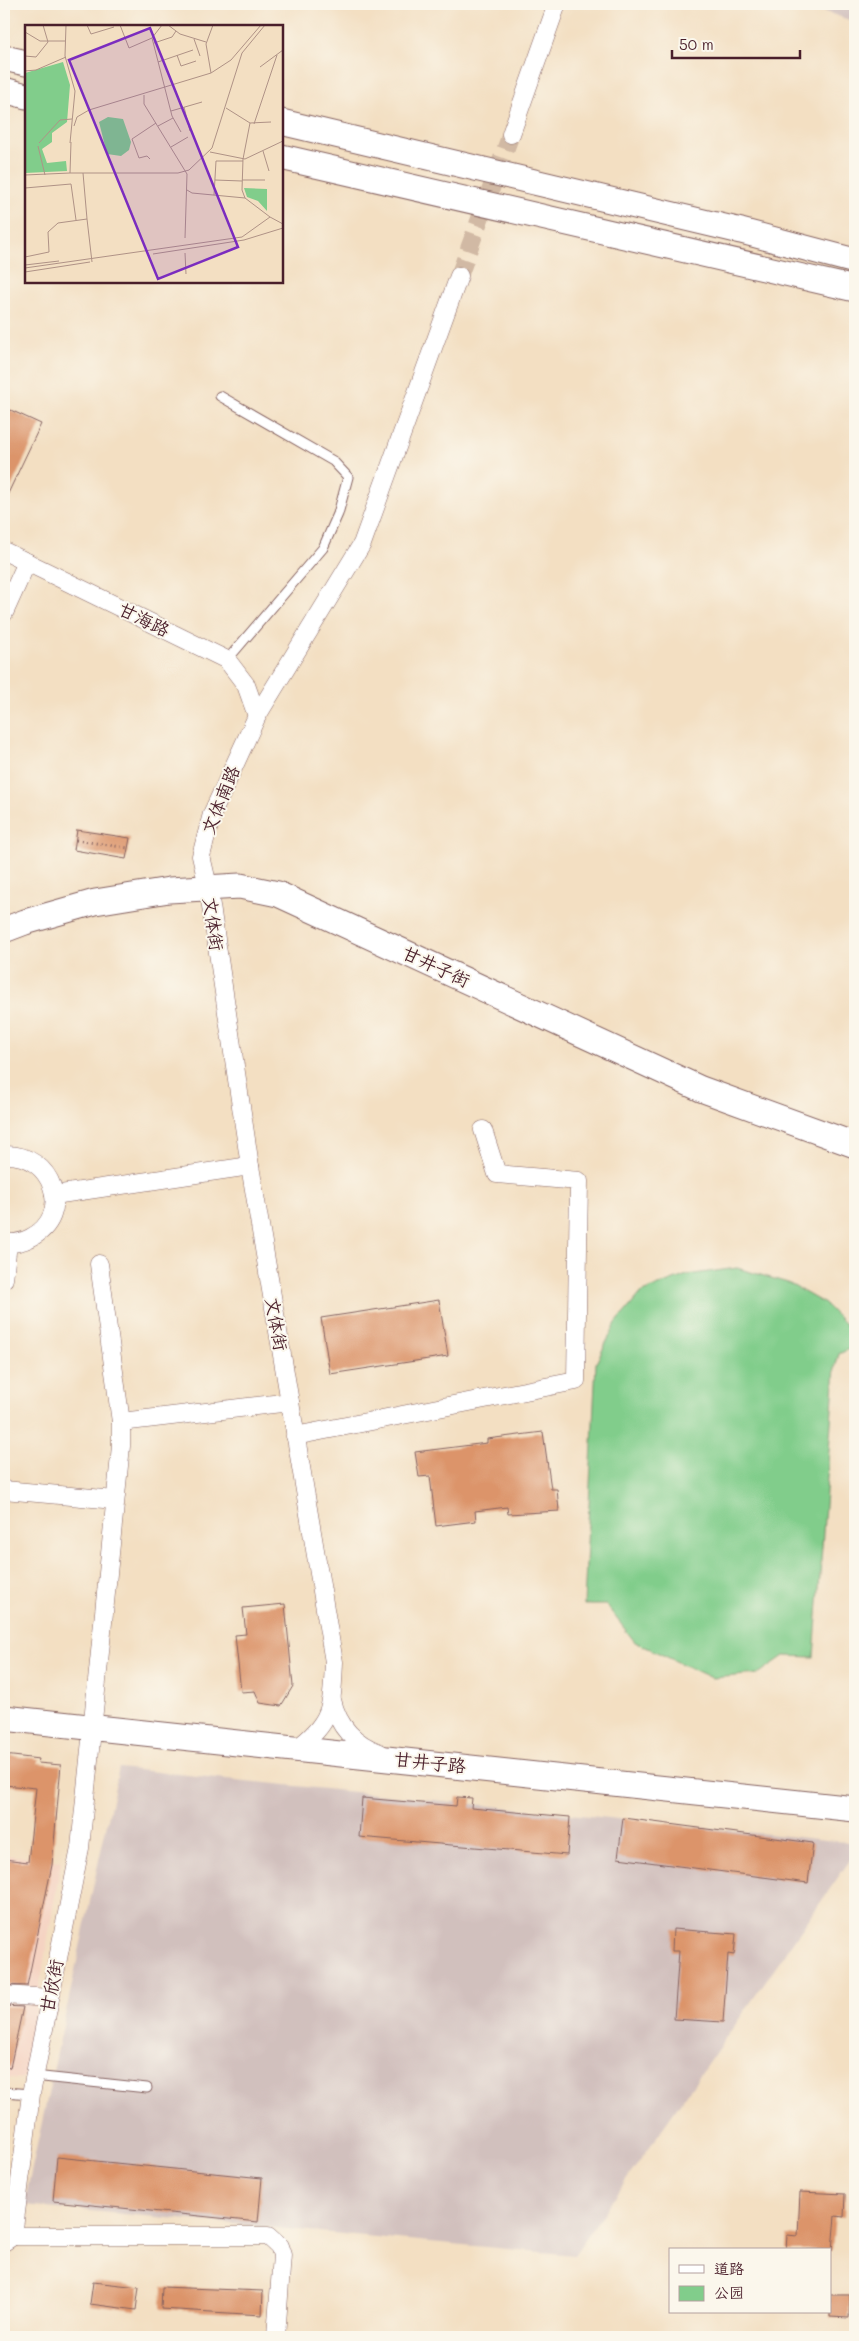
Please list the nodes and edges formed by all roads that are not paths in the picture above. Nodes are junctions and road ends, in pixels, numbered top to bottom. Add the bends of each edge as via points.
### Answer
1 (557, 4) edge
2 (4, 58) edge
3 (25, 63) edge
4 (4, 90) edge
5 (25, 96) edge
6 (282, 122) edge
7 (511, 134) tunnel mouth
8 (282, 157) edge
9 (855, 261) edge
10 (459, 276) tunnel mouth
11 (855, 290) edge
12 (220, 396) dead end
13 (4, 551) edge
14 (27, 562) junction
15 (4, 613) edge
16 (227, 660) junction
17 (257, 716) junction
18 (208, 886) junction
19 (4, 930) edge
20 (483, 1130) dead end
21 (855, 1145) edge
22 (4, 1155) edge
23 (250, 1166) junction
24 (54, 1195) junction
25 (6, 1243) edge
26 (99, 1264) dead end
27 (4, 1279) edge
28 (290, 1402) junction
29 (121, 1422) junction
30 (295, 1436) junction
31 (4, 1490) edge
32 (115, 1500) junction
33 (332, 1700) junction
34 (4, 1718) edge
35 (93, 1726) junction
36 (296, 1749) junction
37 (396, 1759) junction
38 (855, 1808) edge
39 (4, 1995) edge
40 (50, 1998) junction
41 (34, 2076) junction
42 (147, 2088) dead end
43 (4, 2092) edge
44 (31, 2094) junction
45 (11, 2186) edge
46 (8, 2239) edge
47 (276, 2337) edge

1 - 7 street
2 - 3 street
4 - 5 street
6 - 9 street
8 - 11 street
10 - 17 street, 文体南路 via 362,544
12 - 16 lane via 332,460 348,477 338,514 322,548
13 - 14 street, 甘海路
14 - 15 street
14 - 16 street, 甘海路
16 - 17 street, 甘海路 via 246,685
17 - 18 street, 文体南路 via 212,814 201,856
18 - 19 street, 甘井子街 via 95,902
18 - 21 street, 甘井子街 via 240,886 278,894 701,1089
18 - 23 street, 文体街
20 - 30 street via 497,1174 579,1180 576,1381
22 - 24 street via 19,1156 44,1169
23 - 24 street
23 - 28 street, 文体街
24 - 25 street via 53,1210 47,1224 36,1235 23,1242
25 - 27 street
26 - 29 street, 甘欣街
28 - 29 street
28 - 30 street, 文体街
29 - 32 street, 甘欣街
30 - 33 street, 文体街 via 334,1662
31 - 32 street
32 - 35 street, 甘欣街
33 - 36 street, 文体街 via 318,1731
33 - 37 street via 335,1714 355,1740 367,1749
34 - 35 street, 甘井子路
35 - 36 street, 甘井子路
35 - 40 street, 甘欣街 via 80,1848
36 - 37 street, 甘井子路
37 - 38 street, 甘井子路
39 - 40 street
40 - 41 street, 甘欣街
41 - 42 lane
41 - 44 street, 甘欣街
43 - 44 lane
44 - 45 street, 甘欣街
45 - 46 street, 甘欣街
46 - 47 street via 268,2236 279,2246 282,2256

